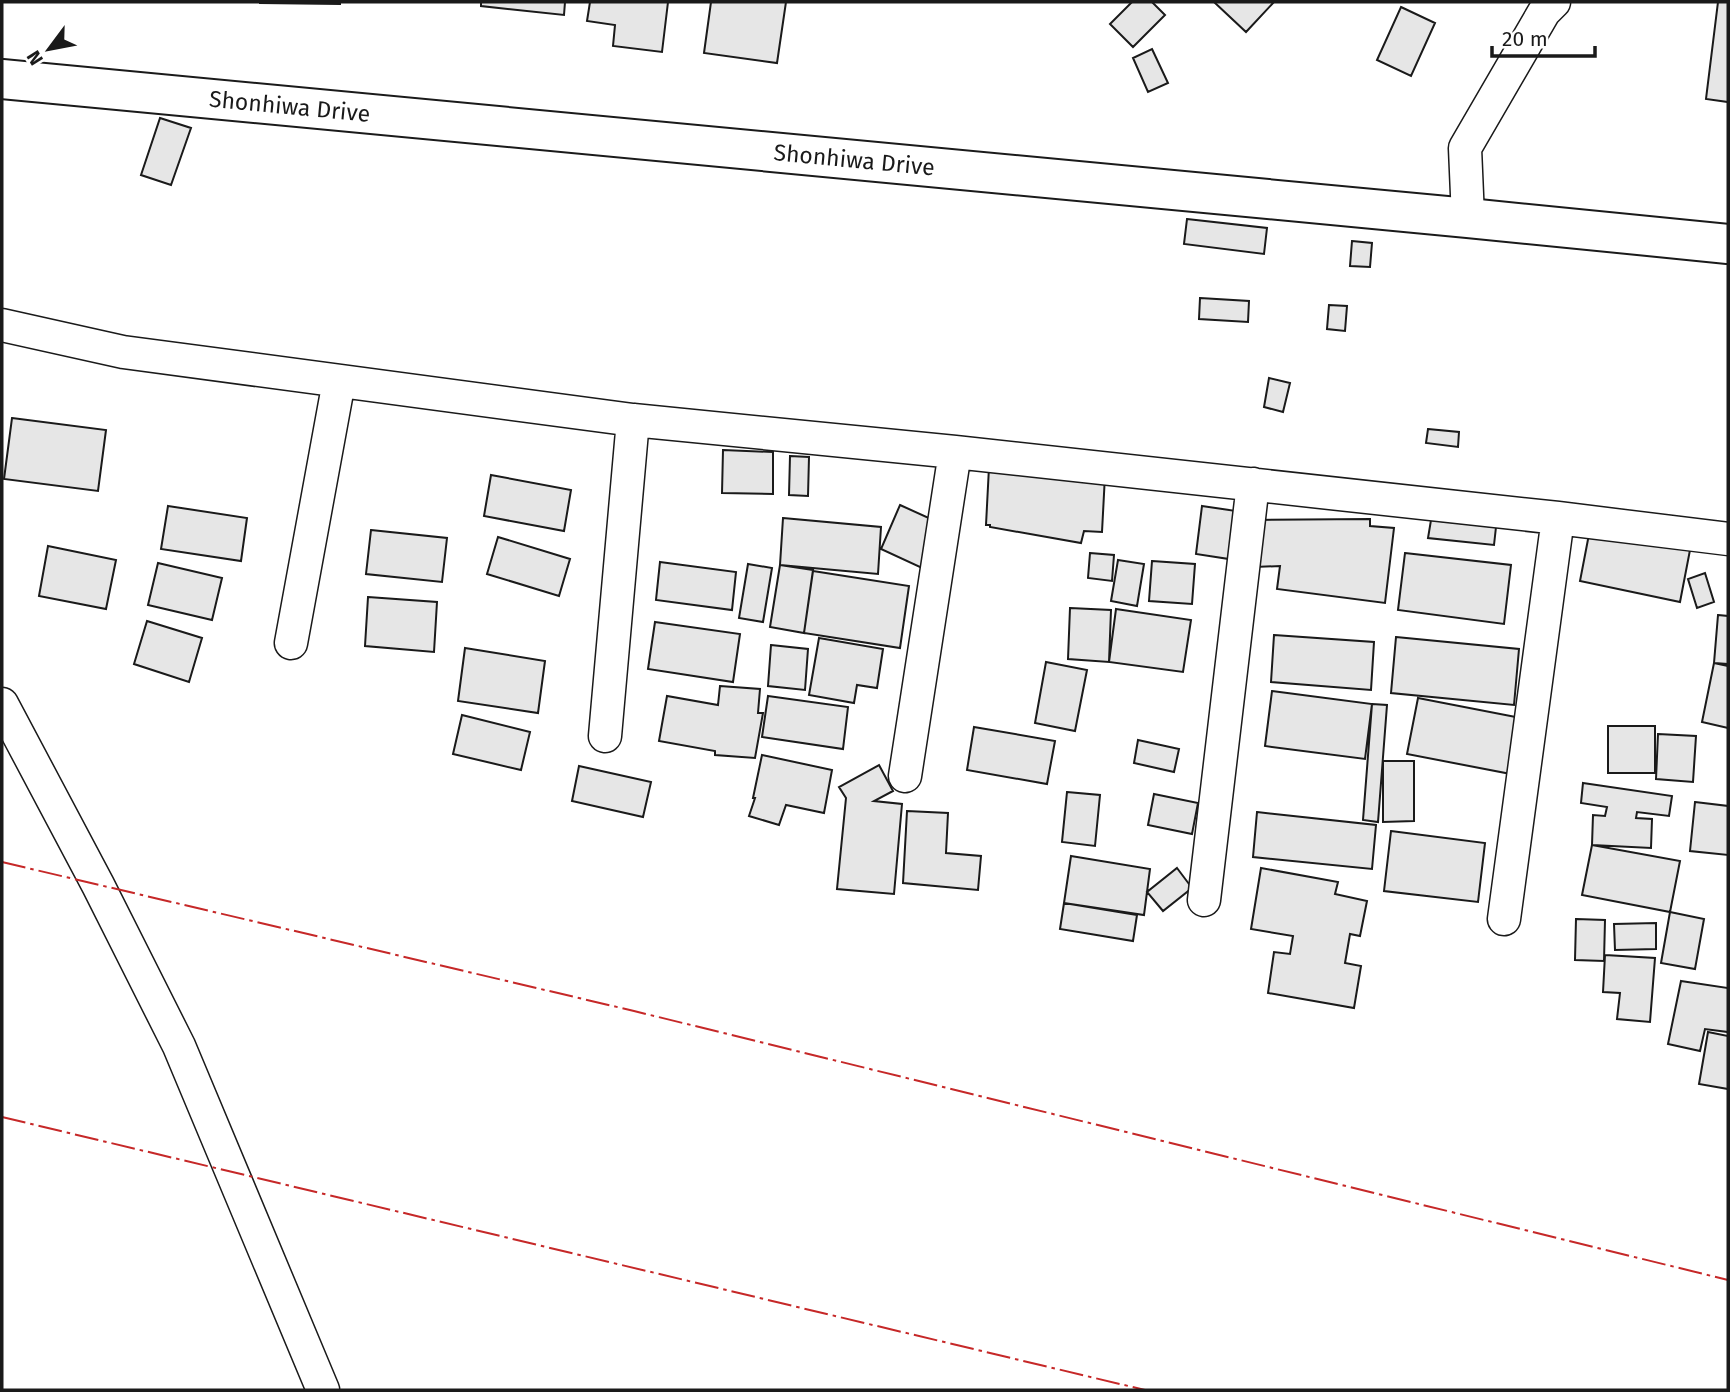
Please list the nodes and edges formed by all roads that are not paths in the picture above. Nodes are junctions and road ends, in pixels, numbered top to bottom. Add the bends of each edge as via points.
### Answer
1 (1544, 5) edge
2 (2, 79) edge
3 (1468, 218) junction
4 (1728, 244) edge
5 (2, 325) edge
6 (339, 382) junction
7 (633, 421) junction
8 (955, 452) junction
9 (1253, 484) junction
10 (1558, 518) junction
11 (1728, 539) edge
12 (291, 643) dead end
13 (2, 704) edge
14 (605, 736) dead end
15 (905, 776) dead end
16 (1204, 900) dead end
17 (1504, 919) dead end
18 (323, 1390) edge

1 - 3 street via 1465,148
2 - 3 street, Shonhiwa Drive
3 - 4 street, Shonhiwa Drive
5 - 6 street via 123,352
6 - 7 street
6 - 12 street
7 - 8 street
7 - 14 street
8 - 9 street
8 - 15 street
9 - 10 street
9 - 16 street
10 - 11 street
10 - 17 street
13 - 18 street via 179,1046

